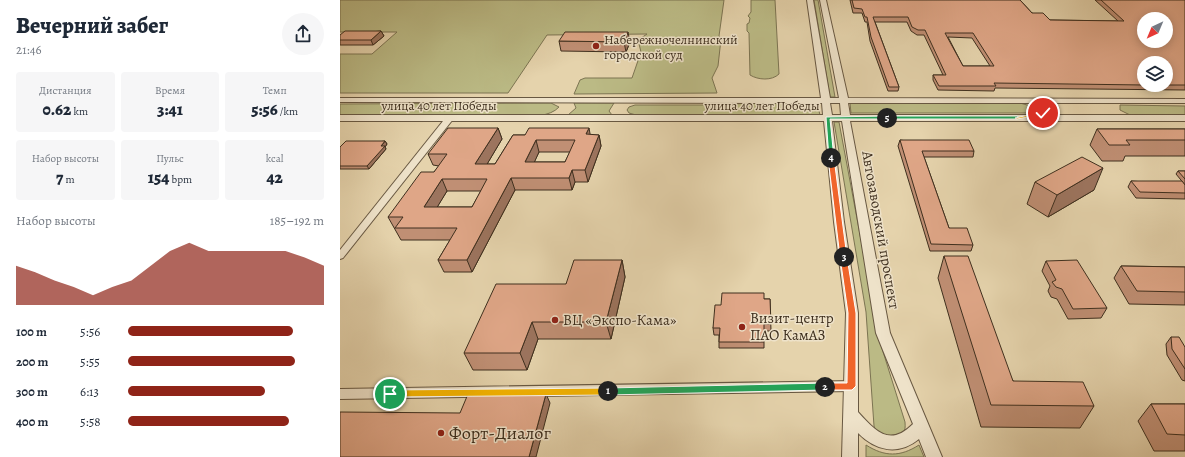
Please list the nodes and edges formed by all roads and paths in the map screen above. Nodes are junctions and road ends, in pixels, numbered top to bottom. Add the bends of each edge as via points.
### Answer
1 (810, 0) edge
2 (823, 0) edge
3 (340, 100) edge
4 (541, 101) junction
5 (642, 101) junction
6 (826, 101) junction
7 (844, 101) junction
8 (1014, 101) junction
9 (1118, 101) junction
10 (1185, 102) edge
11 (340, 118) edge
12 (450, 118) junction
13 (532, 118) junction
14 (637, 118) junction
15 (828, 118) junction
16 (845, 118) junction
17 (1024, 118) junction
18 (1141, 118) junction
19 (1185, 118) edge
20 (340, 256) edge
21 (852, 386) junction
22 (340, 394) edge
23 (851, 415) junction
24 (922, 425) junction
25 (850, 457) edge
26 (934, 457) edge

1 - 6 street
2 - 7 street, Автозаводский проспект
3 - 4 street, улица 40 лет Победы
4 - 5 street, улица 40 лет Победы
4 - 13 street via 567,104 568,110 561,115
5 - 6 street, улица 40 лет Победы
5 - 14 street via 625,103 618,109 618,115
6 - 7 street, улица 40 лет Победы
6 - 15 street
7 - 8 street, улица 40 лет Победы
7 - 16 street, Автозаводский проспект
8 - 9 street, улица 40 лет Победы
8 - 17 street via 1035,105 1043,113
9 - 10 street, улица 40 лет Победы
9 - 18 street via 1105,108 1119,116
11 - 12 street, улица 40 лет Победы
12 - 13 street, улица 40 лет Победы
12 - 20 street
13 - 14 street, улица 40 лет Победы
14 - 15 street, улица 40 лет Победы
15 - 16 street, улица 40 лет Победы
15 - 21 street via 852,313
16 - 17 street, улица 40 лет Победы
16 - 24 street, Автозаводский проспект via 884,333
17 - 18 street, улица 40 лет Победы
18 - 19 street, улица 40 лет Победы
21 - 22 street
21 - 23 street
23 - 24 street via 870,437 880,445 889,447 907,444
23 - 25 street
24 - 26 street, Автозаводский проспект

